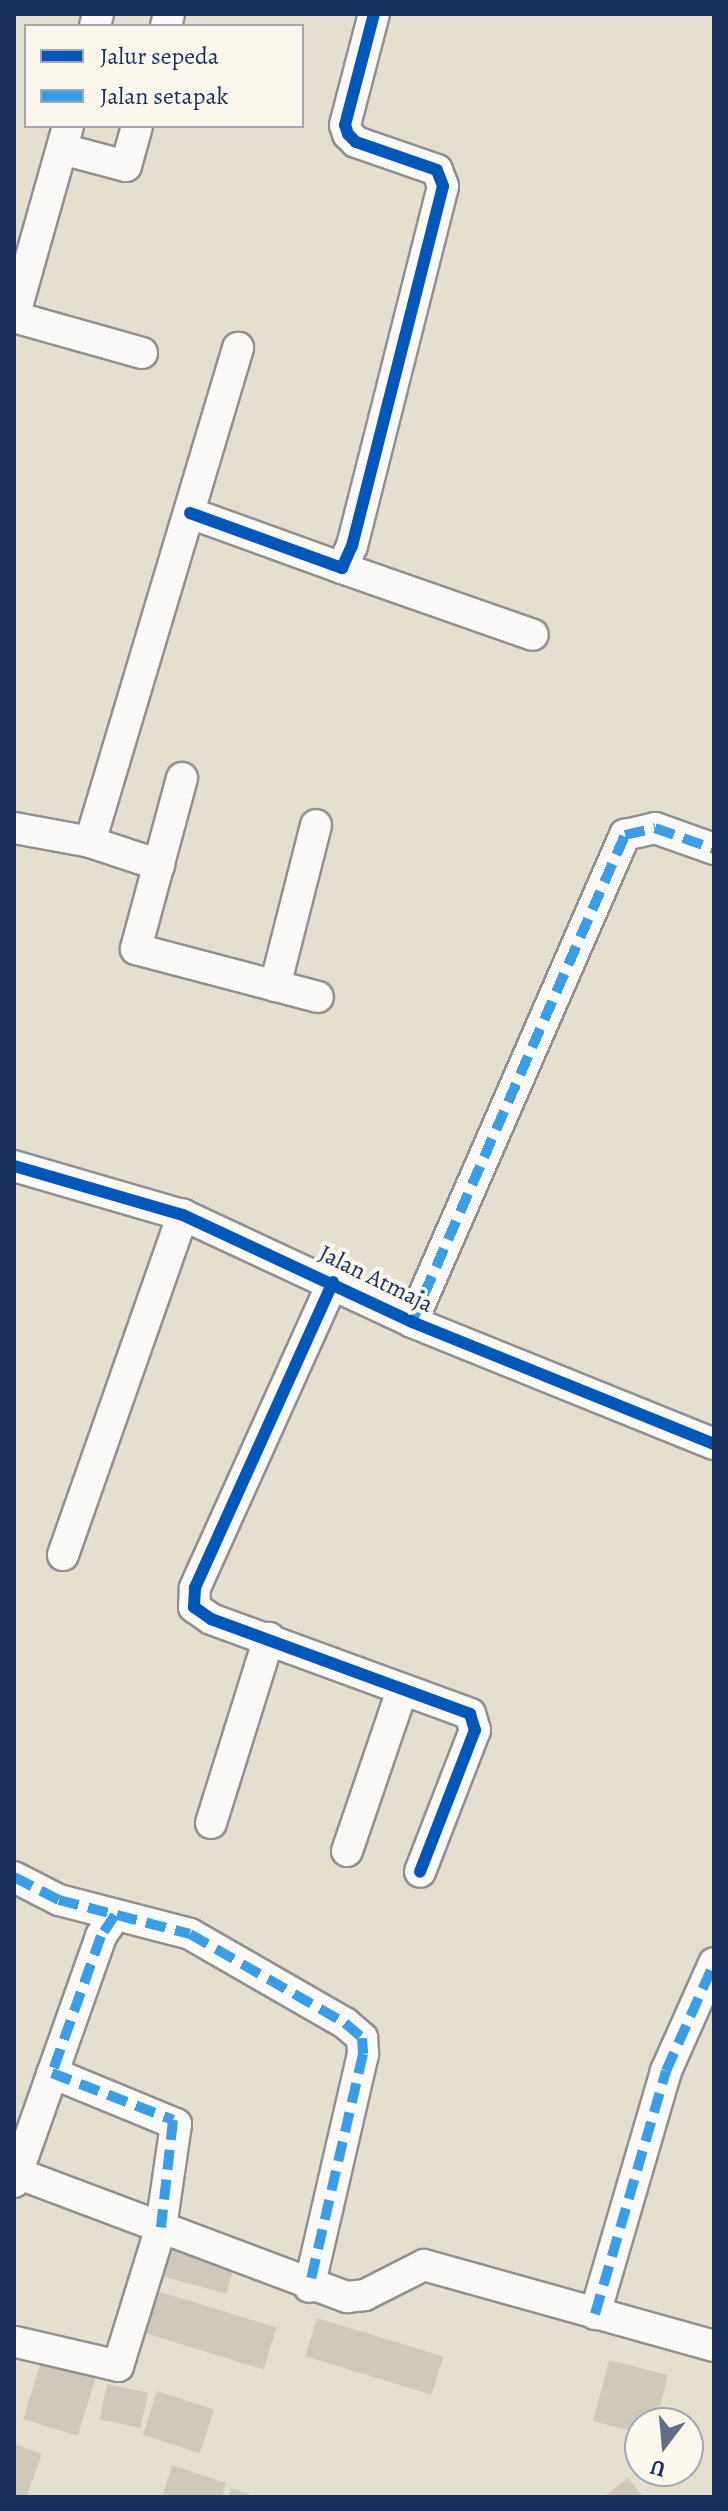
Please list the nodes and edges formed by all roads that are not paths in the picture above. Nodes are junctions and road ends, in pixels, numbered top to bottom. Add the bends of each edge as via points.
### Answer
1 (374, 14) edge
2 (136, 128) edge
3 (65, 138) edge
4 (14, 317) edge
5 (238, 348) dead end
6 (142, 353) dead end
7 (190, 513) junction
8 (342, 568) junction
9 (533, 635) dead end
10 (182, 778) dead end
11 (316, 825) dead end
12 (14, 828) edge
13 (90, 842) junction
14 (714, 849) edge
15 (159, 865) junction
16 (275, 986) junction
17 (318, 997) dead end
18 (14, 1166) edge
19 (183, 1215) junction
20 (333, 1282) junction
21 (412, 1322) junction
22 (714, 1444) edge
23 (63, 1555) dead end
24 (269, 1638) junction
25 (402, 1690) junction
26 (211, 1823) dead end
27 (347, 1851) dead end
28 (420, 1872) dead end
29 (14, 1877) edge
30 (115, 1915) junction
31 (714, 1963) edge
32 (52, 2073) junction
33 (15, 2176) edge
34 (161, 2227) junction
35 (309, 2287) junction
36 (595, 2314) junction
37 (16, 2342) dead end
38 (714, 2346) edge

1 - 8 street via 345,125 348,134 356,142 437,170 443,186 352,546
2 - 3 street via 126,166
3 - 4 street
4 - 6 street
5 - 7 street
7 - 8 street
7 - 13 street
8 - 9 street
10 - 15 street
11 - 16 street
12 - 13 street
13 - 15 street
14 - 21 street via 655,828 625,835
15 - 16 street via 136,949
16 - 17 street
18 - 19 street, Jalan Atmaja
19 - 20 street, Jalan Atmaja
19 - 23 street
20 - 21 street, Jalan Atmaja
20 - 24 street via 195,1588 194,1607 211,1619
21 - 22 street, Jalan Atmaja
24 - 25 street
24 - 26 street
25 - 27 street
25 - 28 street via 470,1714 475,1722
29 - 30 street via 59,1900
30 - 32 street via 101,1936
30 - 35 street via 190,1934 345,2023 362,2038 363,2054
31 - 36 street via 666,2071
32 - 33 street
32 - 34 street via 173,2120
33 - 34 street
34 - 35 street
34 - 37 street via 118,2366
35 - 36 street via 347,2297 365,2295 424,2265
36 - 38 street

